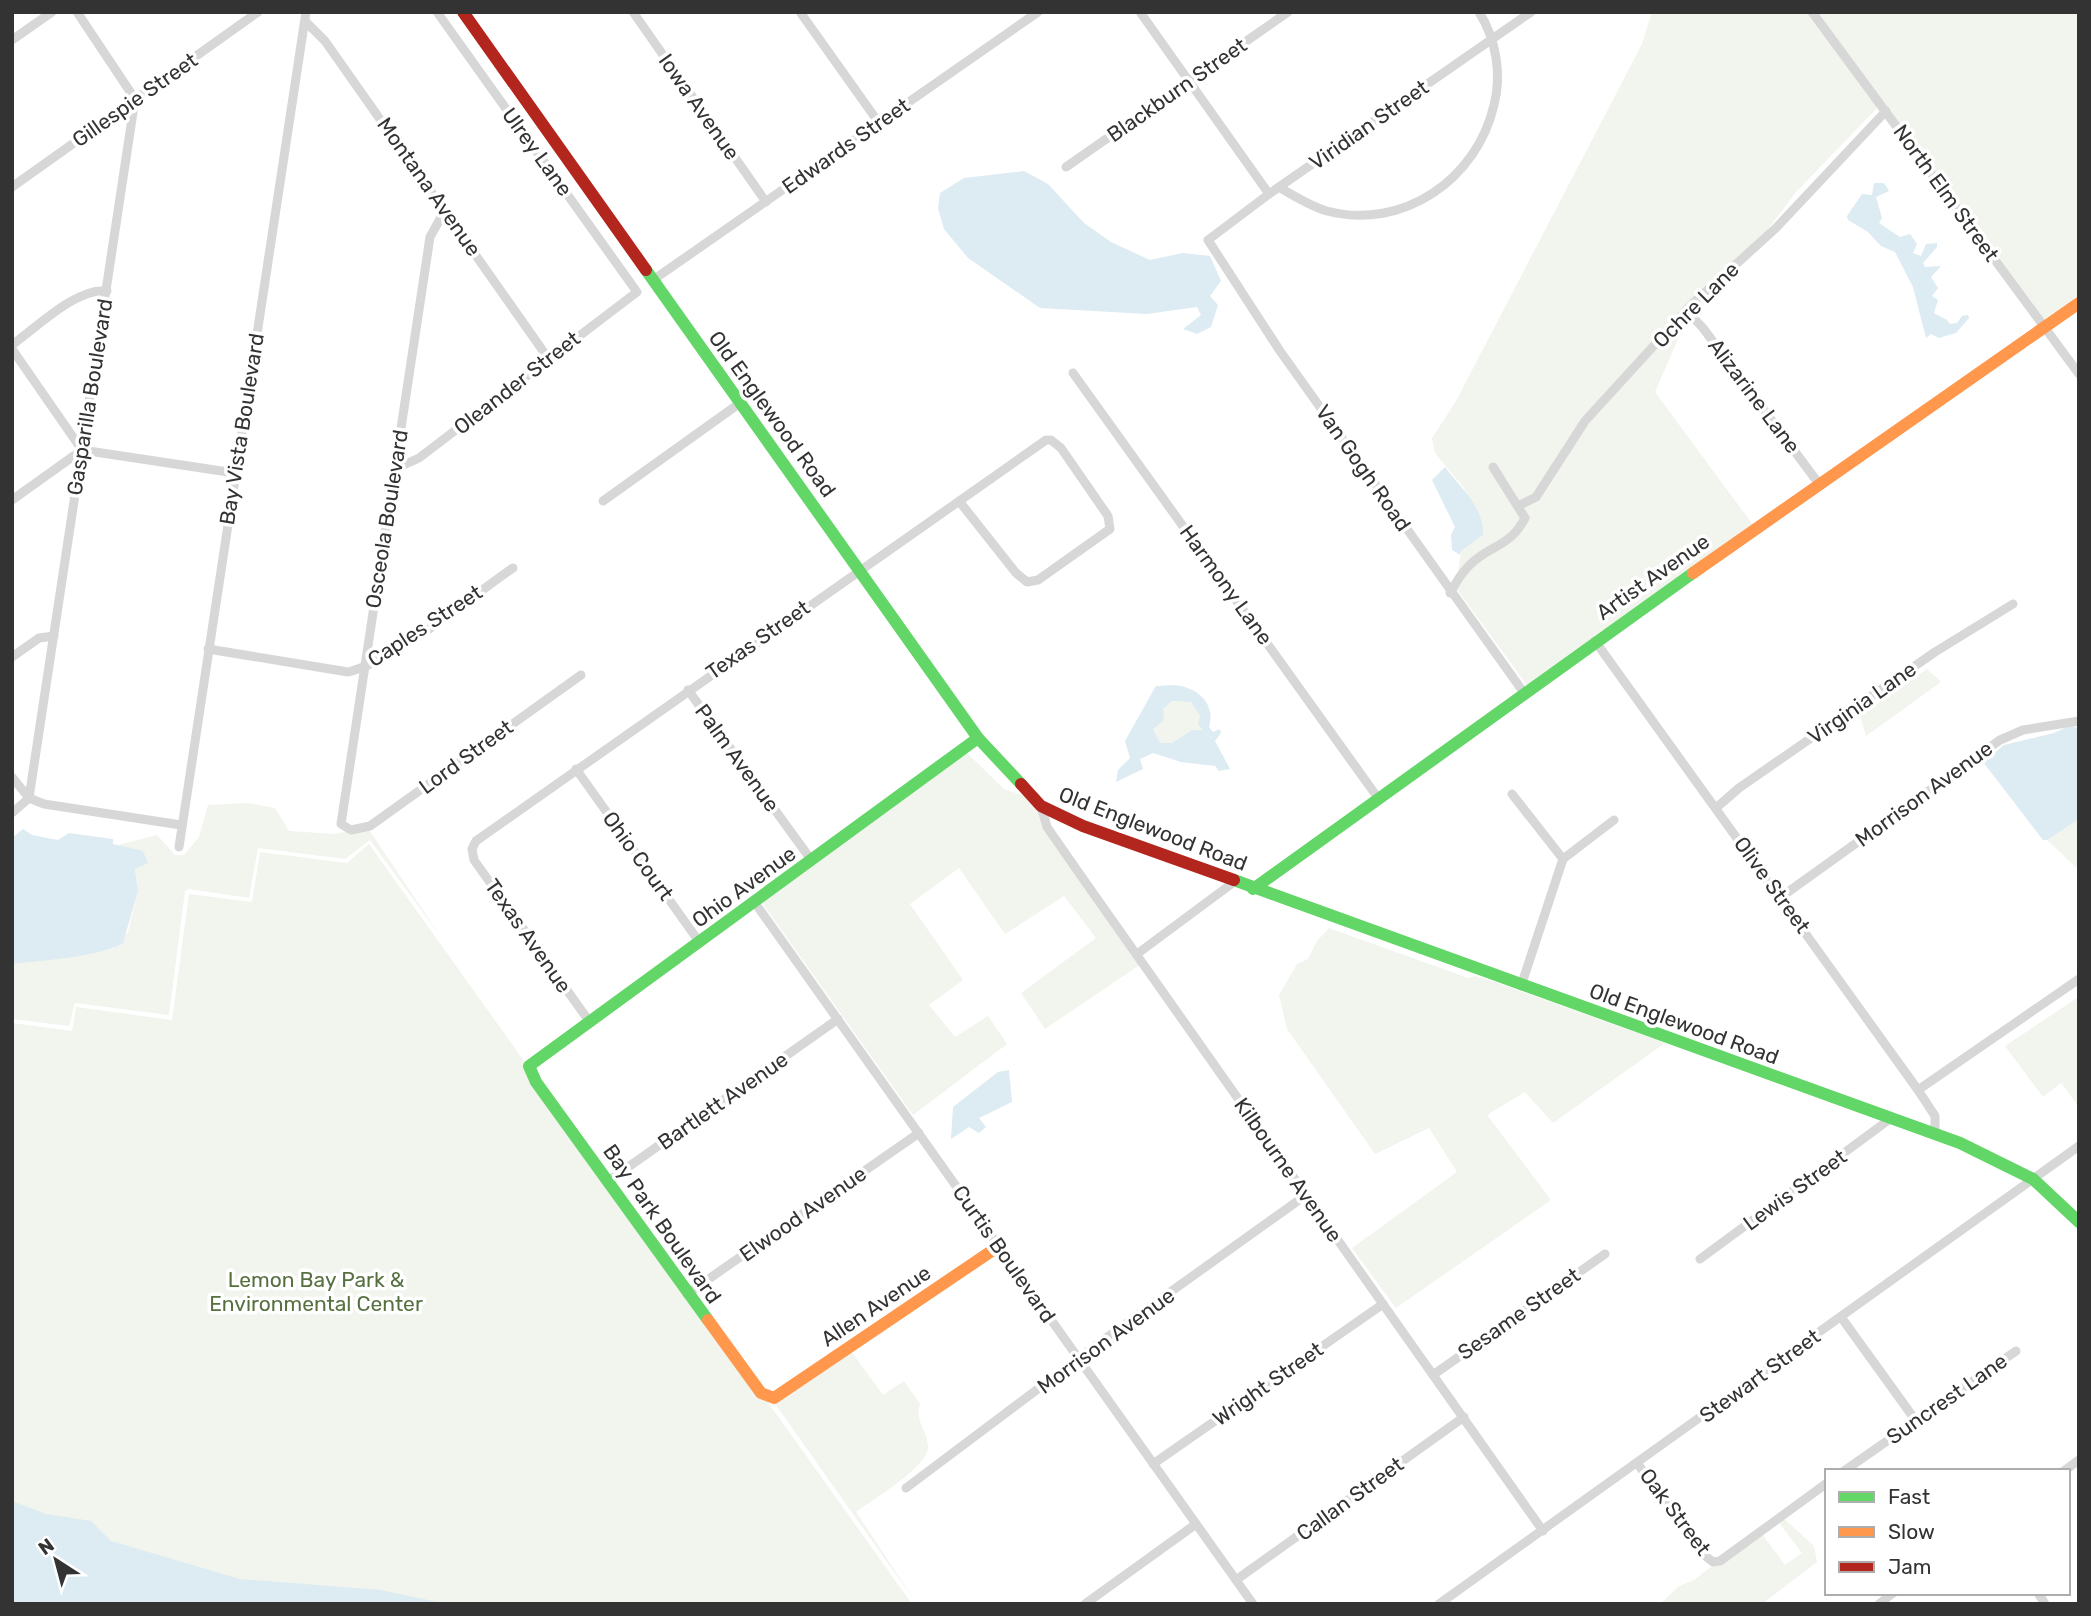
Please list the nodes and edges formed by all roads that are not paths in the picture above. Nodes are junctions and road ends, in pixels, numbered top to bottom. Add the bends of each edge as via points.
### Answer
1 (52, 12) edge
2 (77, 12) edge
3 (258, 12) edge
4 (437, 12) edge
5 (463, 12) edge
6 (633, 12) edge
7 (800, 12) edge
8 (1038, 12) edge
9 (1140, 12) edge
10 (1288, 12) edge
11 (1479, 12) edge
12 (1531, 12) edge
13 (1812, 12) edge
14 (306, 17) edge
15 (12, 40) edge
16 (1492, 40) junction
17 (1189, 81) junction
18 (135, 99) junction
19 (1886, 111) junction
20 (879, 123) junction
21 (1066, 167) dead end
22 (12, 187) edge
23 (1279, 187) junction
24 (1269, 194) junction
25 (766, 202) junction
26 (445, 210) junction
27 (1209, 240) joint
28 (653, 281) junction
29 (107, 291) junction
30 (637, 292) joint
31 (2079, 303) edge
32 (1686, 310) junction
33 (2045, 327) junction
34 (12, 347) edge
35 (548, 358) junction
36 (1073, 373) dead end
37 (2079, 374) edge
38 (740, 402) junction
39 (82, 450) junction
40 (1493, 467) dead end
41 (395, 469) junction
42 (235, 472) junction
43 (1819, 484) junction
44 (12, 500) edge
45 (603, 501) dead end
46 (959, 501) junction
47 (1518, 506) junction
48 (513, 568) dead end
49 (860, 569) junction
50 (1450, 593) junction
51 (2013, 604) dead end
52 (54, 636) junction
53 (1595, 641) junction
54 (208, 649) junction
55 (12, 657) edge
56 (365, 668) junction
57 (581, 675) dead end
58 (688, 690) junction
59 (1524, 693) junction
60 (2079, 721) edge
61 (978, 738) junction
62 (576, 769) junction
63 (12, 777) edge
64 (1512, 793) dead end
65 (29, 798) junction
66 (1378, 798) junction
67 (1041, 806) junction
68 (1716, 808) junction
69 (12, 813) edge
70 (1615, 820) dead end
71 (181, 825) junction
72 (348, 830) joint
73 (179, 847) dead end
74 (472, 849) joint
75 (1563, 859) junction
76 (812, 861) junction
77 (1234, 882) junction
78 (1253, 889) junction
79 (1782, 897) junction
80 (755, 903) junction
81 (700, 943) junction
82 (1137, 954) junction
83 (2079, 979) edge
84 (1521, 986) junction
85 (838, 1019) junction
86 (589, 1021) junction
87 (529, 1063) joint
88 (1918, 1090) junction
89 (1890, 1119) junction
90 (919, 1132) junction
91 (1935, 1134) junction
92 (2079, 1146) edge
93 (2034, 1178) junction
94 (607, 1182) junction
95 (1306, 1195) junction
96 (2079, 1222) edge
97 (999, 1245) junction
98 (1605, 1254) dead end
99 (1700, 1259) dead end
100 (687, 1294) junction
101 (1383, 1304) junction
102 (1841, 1317) junction
103 (2016, 1351) dead end
104 (1078, 1359) junction
105 (1433, 1375) junction
106 (774, 1398) joint
107 (1464, 1418) junction
108 (1916, 1421) junction
109 (1637, 1463) junction
110 (1153, 1464) junction
111 (1847, 1469) edge
112 (1825, 1484) edge
113 (906, 1488) dead end
114 (1196, 1524) junction
115 (1543, 1531) junction
116 (1236, 1580) junction
117 (1085, 1604) edge
118 (1253, 1604) edge
119 (1439, 1604) edge

1 - 15 street
2 - 18 street
3 - 18 street, Gillespie Street
4 - 30 street, Ulrey Lane
5 - 28 street, Old Englewood Road
6 - 25 street, Iowa Avenue
7 - 20 street
8 - 20 street, Edwards Street
9 - 17 street
10 - 17 street, Blackburn Street
11 - 16 street
12 - 16 street, Viridian Street
13 - 19 street, North Elm Street
14 - 26 street, Montana Avenue
14 - 42 street, Bay Vista Boulevard
16 - 23 street, Viridian Street
16 - 23 street via 1497,87 1489,124 1469,163 1437,192 1390,211 1349,214 1318,208
17 - 21 street, Blackburn Street
17 - 24 street
18 - 22 street, Gillespie Street
18 - 29 street, Gasparilla Boulevard
19 - 32 street, Ochre Lane via 1776,228
19 - 33 street, North Elm Street
20 - 25 street, Edwards Street
23 - 24 street, Viridian Street
24 - 27 street, Viridian Street
25 - 28 street, Edwards Street
26 - 35 street, Montana Avenue
26 - 41 street, Osceola Boulevard via 430,237
27 - 50 street, Van Gogh Road via 1280,351
28 - 38 street, Old Englewood Road
29 - 34 street via 83,294
29 - 39 street, Gasparilla Boulevard
30 - 35 street, Oleander Street
31 - 33 street, Artist Avenue
32 - 43 street, Alizarine Lane
32 - 47 street, Ochre Lane via 1585,421 1536,497
33 - 37 street, North Elm Street
33 - 43 street, Artist Avenue
34 - 39 street
35 - 41 street, Oleander Street via 419,458
36 - 66 street, Harmony Lane
38 - 45 street
38 - 49 street, Old Englewood Road
39 - 42 street
39 - 44 street
39 - 52 street, Gasparilla Boulevard
40 - 47 street
41 - 56 street, Osceola Boulevard
42 - 54 street, Bay Vista Boulevard
43 - 53 street, Artist Avenue
46 - 46 street, Texas Street via 1027,582 1038,580 1110,529 1108,516 1051,440
46 - 49 street, Texas Street
47 - 50 street via 1525,518 1516,534 1472,562
48 - 56 street, Caples Street
49 - 58 street, Texas Street
49 - 61 street, Old Englewood Road
50 - 59 street, Van Gogh Road
51 - 68 street, Virginia Lane via 1935,652
52 - 55 street via 39,638
52 - 65 street, Gasparilla Boulevard
53 - 59 street, Artist Avenue
53 - 68 street, Olive Street
54 - 56 street, Caples Street via 348,672
54 - 71 street, Bay Vista Boulevard
56 - 72 street, Osceola Boulevard via 341,819
57 - 72 street, Lord Street via 376,822 361,830
58 - 62 street, Texas Street
58 - 76 street, Palm Avenue
59 - 66 street, Artist Avenue
60 - 79 street, Morrison Avenue via 2023,730 2000,740
61 - 67 street, Old Englewood Road
61 - 76 street, Ohio Avenue
62 - 74 street, Texas Street via 476,841
62 - 81 street, Ohio Court
63 - 65 street
64 - 75 street
65 - 69 street
65 - 71 street
66 - 78 street, Artist Avenue
67 - 77 street, Old Englewood Road via 1083,827
67 - 82 street, Kilbourne Avenue via 1047,827
68 - 79 street, Olive Street
70 - 75 street
71 - 73 street, Bay Vista Boulevard
74 - 86 street, Texas Avenue via 474,860
75 - 84 street
76 - 80 street, Ohio Avenue
77 - 78 street, Old Englewood Road
77 - 82 street
78 - 84 street, Old Englewood Road
79 - 88 street, Olive Street
80 - 81 street, Ohio Avenue
80 - 85 street, Curtis Boulevard
81 - 86 street, Ohio Avenue
82 - 95 street, Kilbourne Avenue
83 - 88 street
84 - 89 street, Old Englewood Road
85 - 90 street, Curtis Boulevard
85 - 94 street, Bartlett Avenue
86 - 87 street, Ohio Avenue
87 - 94 street, Bay Park Boulevard via 536,1082
88 - 91 street, Olive Street via 1935,1116
89 - 91 street, Old Englewood Road
89 - 99 street, Lewis Street
90 - 97 street, Curtis Boulevard
90 - 100 street, Elwood Avenue
91 - 93 street, Old Englewood Road
92 - 93 street, Stewart Street
93 - 96 street, Old Englewood Road
93 - 102 street, Stewart Street
94 - 100 street, Bay Park Boulevard
95 - 101 street, Kilbourne Avenue
95 - 104 street, Morrison Avenue
97 - 104 street, Curtis Boulevard
97 - 106 street, Allen Avenue
98 - 105 street, Sesame Street
100 - 106 street, Bay Park Boulevard via 761,1392
101 - 105 street, Kilbourne Avenue
101 - 110 street, Wright Street
102 - 108 street
102 - 109 street, Stewart Street
103 - 108 street, Suncrest Lane
104 - 110 street, Curtis Boulevard
104 - 113 street, Morrison Avenue
105 - 107 street, Kilbourne Avenue
107 - 115 street, Kilbourne Avenue
107 - 116 street, Callan Street
108 - 111 street, Suncrest Lane
109 - 112 street, Oak Street via 1713,1562
109 - 115 street, Stewart Street
110 - 114 street, Curtis Boulevard
114 - 116 street, Curtis Boulevard
114 - 117 street
115 - 119 street, Stewart Street
116 - 118 street, Curtis Boulevard

